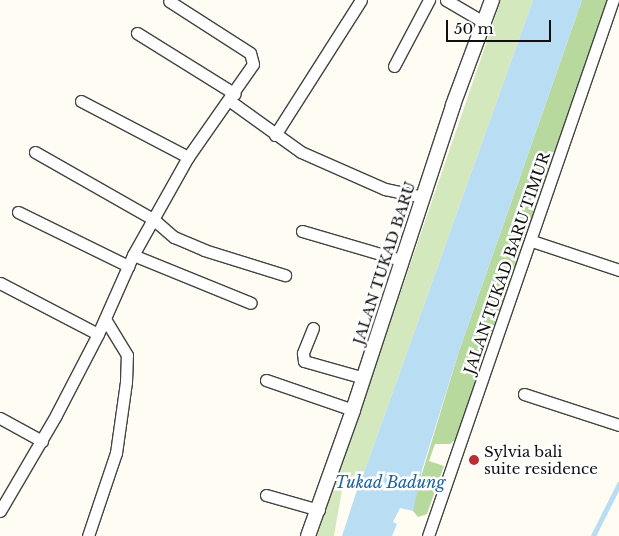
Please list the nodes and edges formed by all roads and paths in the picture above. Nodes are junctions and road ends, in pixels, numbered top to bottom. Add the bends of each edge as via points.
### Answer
1 (361, 0) edge
2 (429, 0) edge
3 (446, 0) edge
4 (492, 0) edge
5 (613, 0) edge
6 (169, 1) edge
7 (485, 23) junction
8 (137, 33) dead end
9 (394, 66) dead end
10 (232, 97) junction
11 (81, 100) dead end
12 (275, 136) junction
13 (35, 152) dead end
14 (188, 157) junction
15 (422, 198) junction
16 (18, 212) dead end
17 (153, 219) junction
18 (302, 232) dead end
19 (532, 241) junction
20 (401, 260) junction
21 (130, 261) junction
22 (619, 270) edge
23 (285, 275) dead end
24 (0, 283) edge
25 (251, 303) dead end
26 (105, 319) junction
27 (313, 328) dead end
28 (98, 334) junction
29 (364, 378) junction
30 (266, 380) dead end
31 (524, 394) dead end
32 (353, 410) junction
33 (0, 418) edge
34 (619, 426) edge
35 (42, 441) junction
36 (266, 495) dead end
37 (318, 510) junction
38 (0, 511) edge
39 (88, 536) edge
40 (308, 536) edge
41 (428, 536) edge

1 - 12 street
2 - 9 street
3 - 7 street
4 - 7 street, JALAN TUKAD BARU
5 - 19 street, JALAN TUKAD BARU TIMUR
6 - 10 street via 252,56 253,64
7 - 15 street, JALAN TUKAD BARU
8 - 10 street
10 - 12 street
10 - 14 street
11 - 14 street
12 - 15 street via 333,168 385,189
13 - 17 street
14 - 17 street
15 - 20 street, JALAN TUKAD BARU
16 - 21 street
17 - 21 street
17 - 23 street via 174,237 204,250
18 - 20 street
19 - 22 street
19 - 41 street, JALAN TUKAD BARU TIMUR
20 - 29 street, JALAN TUKAD BARU
21 - 25 street
21 - 26 street
24 - 28 street
26 - 28 street
26 - 39 street via 127,355 126,382 116,453
27 - 29 street via 302,353 304,361
28 - 35 street
29 - 32 street, JALAN TUKAD BARU
30 - 32 street
31 - 34 street
32 - 37 street, JALAN TUKAD BARU
33 - 35 street
35 - 38 street
36 - 37 street
37 - 40 street, JALAN TUKAD BARU

